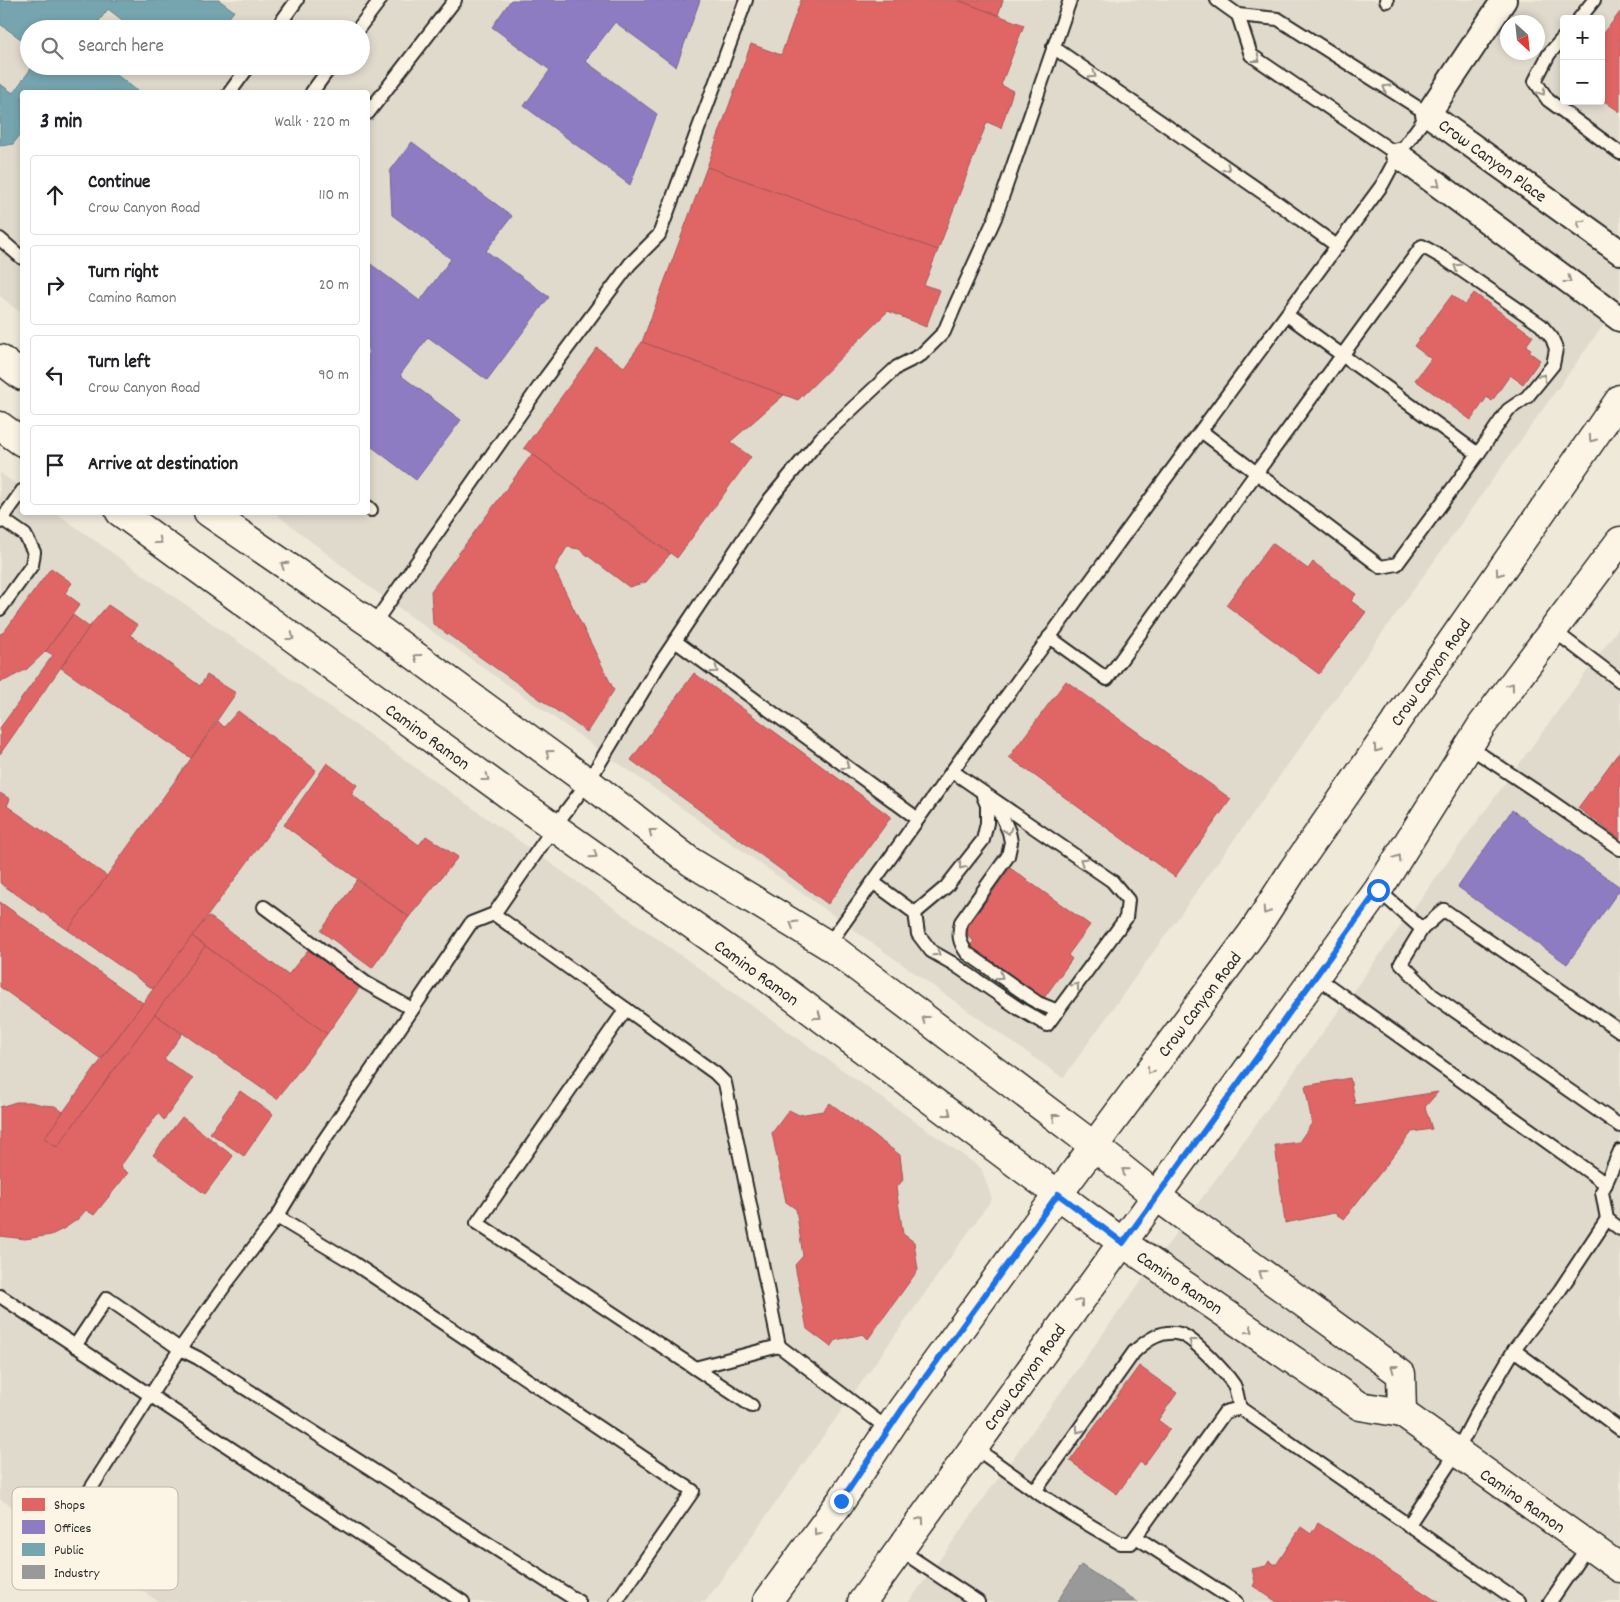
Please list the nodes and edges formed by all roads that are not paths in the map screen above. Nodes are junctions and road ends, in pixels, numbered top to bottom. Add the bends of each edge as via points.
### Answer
1 (297, 0) edge
2 (380, 0) edge
3 (454, 0) edge
4 (746, 0) edge
5 (1070, 0) edge
6 (1217, 0) edge
7 (1504, 0) edge
8 (1594, 0) edge
9 (1238, 15) junction
10 (1582, 15) edge
11 (283, 20) edge
12 (365, 20) edge
13 (1560, 41) edge
14 (1053, 47) junction
15 (242, 75) edge
16 (324, 75) edge
17 (231, 90) edge
18 (313, 90) edge
19 (370, 111) edge
20 (1428, 114) junction
21 (1620, 153) edge
22 (1398, 155) junction
23 (0, 239) edge
24 (1337, 246) junction
25 (1620, 252) edge
26 (20, 256) edge
27 (1287, 315) junction
28 (1620, 319) edge
29 (1342, 355) junction
30 (0, 359) edge
31 (20, 374) edge
32 (1620, 399) edge
33 (0, 426) edge
34 (1201, 431) junction
35 (20, 441) edge
36 (1478, 454) junction
37 (1256, 473) junction
38 (20, 494) edge
39 (124, 515) edge
40 (212, 515) edge
41 (1, 520) edge
42 (1620, 541) edge
43 (0, 609) edge
44 (373, 625) junction
45 (1554, 630) junction
46 (1050, 637) junction
47 (675, 641) junction
48 (1620, 681) edge
49 (1468, 746) junction
50 (952, 772) junction
51 (588, 782) junction
52 (981, 791) junction
53 (918, 819) junction
54 (554, 827) junction
55 (1620, 850) edge
56 (874, 883) junction
57 (1378, 890) junction
58 (264, 907) dead end
59 (915, 913) junction
60 (494, 914) junction
61 (1422, 929) junction
62 (828, 945) junction
63 (1315, 976) junction
64 (626, 1008) junction
65 (412, 1009) junction
66 (1058, 1011) junction
67 (1620, 1031) edge
68 (1620, 1126) edge
69 (1094, 1146) junction
70 (1620, 1151) edge
71 (1606, 1184) junction
72 (1058, 1194) junction
73 (1156, 1196) junction
74 (277, 1217) junction
75 (1607, 1219) junction
76 (1620, 1229) edge
77 (1123, 1243) junction
78 (0, 1296) edge
79 (76, 1346) junction
80 (779, 1346) junction
81 (180, 1349) junction
82 (1514, 1350) junction
83 (695, 1368) junction
84 (150, 1395) junction
85 (752, 1406) dead end
86 (1240, 1408) junction
87 (1402, 1413) junction
88 (1620, 1429) edge
89 (888, 1430) junction
90 (974, 1447) junction
91 (1456, 1453) junction
92 (92, 1487) edge
93 (1035, 1491) junction
94 (1408, 1526) junction
95 (1136, 1537) junction
96 (1588, 1546) junction
97 (900, 1550) junction
98 (1620, 1568) edge
99 (464, 1602) edge
100 (579, 1602) edge
101 (616, 1602) edge
102 (767, 1602) edge
103 (862, 1602) edge
104 (978, 1602) edge
105 (1236, 1602) edge
106 (1519, 1602) edge
107 (1550, 1602) edge

1 - 11 lane
2 - 12 lane
3 - 19 lane
4 - 44 lane via 659,235 630,264 552,370
5 - 14 lane
6 - 9 lane
7 - 20 street, Crow Canyon Place
8 - 10 lane
20 -> 9 lane via 1278,19
9 -> 22 lane via 1251,55
13 -> 21 lane via 1535,81 1548,100
14 -> 24 lane
14 - 47 lane via 995,218 944,332 921,355 897,368 820,438 770,499
15 - 17 lane
16 - 18 lane
20 - 22 lane
25 -> 20 street, Crow Canyon Place
22 - 24 lane via 1382,185
22 -> 28 street
23 - 26 lane
24 - 27 lane
27 - 29 lane
27 - 34 lane
29 - 36 lane
36 -> 29 lane via 1508,410 1527,397 1553,365 1556,349 1552,338 1540,325 1422,246
29 - 37 lane
30 - 31 street
32 -> 69 street, Crow Canyon Road via 1253,932
33 - 35 street
34 - 37 lane
34 - 46 lane
36 - 37 lane via 1397,564 1381,567
37 - 46 lane via 1107,679
38 - 41 lane
39 -> 54 street, Camino Ramon
44 -> 40 street
41 - 43 lane via 25,535 34,552 32,565
42 - 45 street, Crow Canyon Road
51 -> 44 street
45 - 48 lane
49 -> 45 street, Crow Canyon Road
46 - 50 lane
47 - 51 lane
47 -> 53 lane
49 - 55 lane
57 -> 49 street, Crow Canyon Road
50 - 52 lane
50 - 53 lane
51 - 54 lane
62 -> 51 street via 691,862
52 -> 59 lane via 987,805 984,840 946,887
52 -> 66 lane via 1002,816 1011,842 1008,856 961,922 958,934 967,953 1038,1003
66 -> 52 lane via 1126,918 1128,900 1112,881
53 - 56 lane
54 - 60 lane
54 -> 72 street, Camino Ramon via 765,976
56 - 59 lane
56 - 62 lane
57 - 61 lane
57 - 63 street, Crow Canyon Road
58 - 65 lane via 366,983
59 -> 66 lane via 918,934 931,951 1047,1025
60 - 64 lane
60 - 65 lane via 471,923
61 - 67 lane via 1444,910
61 - 68 lane via 1401,963 1432,995
69 -> 62 street
63 - 71 lane
63 - 73 street, Crow Canyon Road
64 - 80 lane via 725,1083
64 - 83 lane via 477,1223
65 - 74 lane
69 - 72 street, Crow Canyon Road
73 -> 69 street
70 - 71 lane
71 - 75 lane via 1602,1192
72 - 77 street, Camino Ramon
72 - 89 street, Crow Canyon Road
73 - 77 street, Crow Canyon Road
87 -> 73 street via 1401,1374
74 - 81 lane
74 - 101 lane via 352,1262 694,1491
75 - 76 lane
75 - 82 lane via 1560,1290
77 -> 87 street, Camino Ramon via 1360,1406
90 -> 77 street, Crow Canyon Road
78 - 79 lane
79 - 81 lane via 107,1298
79 - 84 lane
80 - 83 lane
80 - 89 lane
81 - 84 lane
81 - 100 lane
82 - 88 lane
82 - 91 lane
83 - 85 lane
84 - 92 lane
84 - 99 lane
86 -> 93 lane via 1235,1387 1203,1351 1182,1335 1157,1335 1134,1352
86 - 94 lane
86 - 95 lane via 1225,1412
87 - 91 street, Camino Ramon
89 -> 102 street, Crow Canyon Road
90 - 93 lane
97 -> 90 street, Crow Canyon Road
91 - 94 lane
91 - 96 street, Camino Ramon
93 - 95 lane via 1120,1543 1131,1543
94 - 106 lane
95 - 105 lane
96 - 98 street, Camino Ramon
96 - 107 lane
97 - 103 street, Crow Canyon Road
97 - 104 lane

